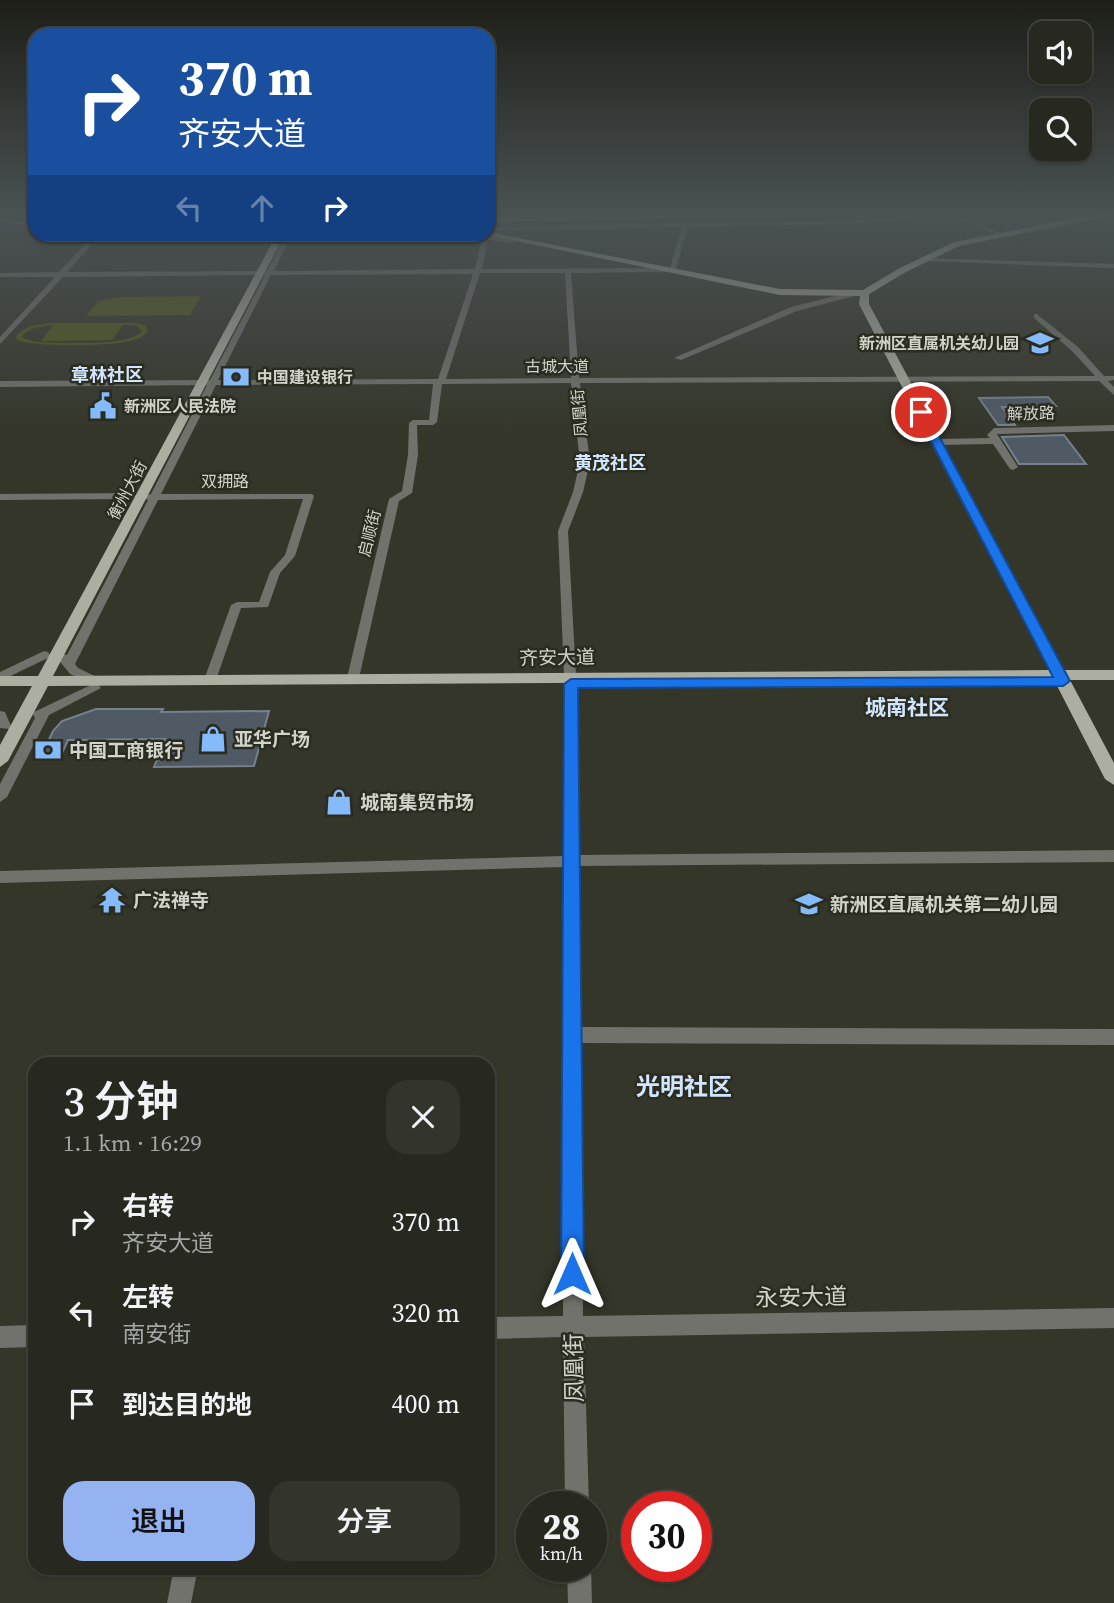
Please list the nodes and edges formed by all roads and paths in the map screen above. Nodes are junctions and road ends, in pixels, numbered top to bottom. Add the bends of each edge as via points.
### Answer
1 (49, 288) edge
2 (253, 288) edge
3 (471, 288) edge
4 (569, 288) edge
5 (759, 288) edge
6 (870, 288) edge
7 (860, 293) junction
8 (1037, 316) dead end
9 (0, 342) edge
10 (678, 358) dead end
11 (903, 378) junction
12 (1102, 378) junction
13 (1114, 378) edge
14 (575, 380) junction
15 (439, 381) junction
16 (203, 382) junction
17 (0, 384) edge
18 (1114, 392) edge
19 (1114, 428) edge
20 (996, 441) junction
21 (937, 442) junction
22 (1013, 467) dead end
23 (0, 497) edge
24 (142, 497) junction
25 (60, 649) junction
26 (44, 655) junction
27 (68, 666) junction
28 (1114, 675) edge
29 (353, 678) junction
30 (1061, 678) junction
31 (0, 679) edge
32 (210, 680) junction
33 (570, 680) junction
34 (1114, 682) edge
35 (95, 684) junction
36 (34, 685) junction
37 (0, 689) edge
38 (45, 711) junction
39 (5, 727) edge
40 (0, 761) edge
41 (1114, 779) edge
42 (0, 797) edge
43 (1114, 856) edge
44 (571, 860) junction
45 (0, 877) edge
46 (572, 1035) junction
47 (1114, 1037) edge
48 (1114, 1318) edge
49 (573, 1327) junction
50 (495, 1328) edge
51 (28, 1336) edge
52 (0, 1337) edge
53 (577, 1491) edge
54 (185, 1575) edge
55 (579, 1582) edge
56 (179, 1603) edge
57 (580, 1603) edge

1 - 9 street
2 - 16 main road, 衡州大街
3 - 15 street, 启顺街
4 - 14 street, 凤凰街
5 - 7 main road
6 - 7 main road
7 - 10 street via 794,309
7 - 11 main road
8 - 12 street
11 - 12 street, 古城大道
11 - 14 street, 古城大道
11 - 21 main road
12 - 13 street, 古城大道
12 - 18 street
14 - 15 street, 古城大道
14 - 33 street, 凤凰街 via 585,462 563,531
15 - 16 street, 古城大道
15 - 29 street, 启顺街 via 433,422 413,423 407,493 394,499
16 - 17 street, 古城大道
16 - 24 main road, 衡州大街
19 - 20 street, 解放路 via 999,429 992,432
20 - 21 street
20 - 22 street, 解放路
21 - 30 main road
23 - 24 street, 双拥路
24 - 25 main road, 衡州大街
24 - 26 main road, 衡州大街
24 - 27 street
24 - 32 street, 双拥路 via 309,496 290,556 275,572 264,604 237,605
25 - 27 street
25 - 36 main road, 衡州大街
26 - 31 street
26 - 36 main road, 衡州大街
27 - 35 street
28 - 30 main road, 齐安大道
29 - 32 main road, 齐安大道
29 - 33 main road, 齐安大道
30 - 33 main road, 齐安大道
30 - 34 main road, 齐安大道
30 - 41 main road
31 - 36 main road, 齐安大道
32 - 35 main road, 齐安大道
33 - 35 main road, 齐安大道
33 - 44 street, 凤凰街
35 - 36 main road, 齐安大道
35 - 38 street
36 - 37 main road, 齐安大道
36 - 39 main road, 衡州大街
38 - 39 street
38 - 42 street
39 - 40 main road, 衡州大街
43 - 44 street
44 - 45 street
44 - 46 street, 凤凰街
46 - 47 street
46 - 49 street, 凤凰街
48 - 49 street, 永安大道
49 - 50 street, 永安大道
49 - 53 street, 凤凰街
51 - 52 street
54 - 56 street
55 - 57 street

